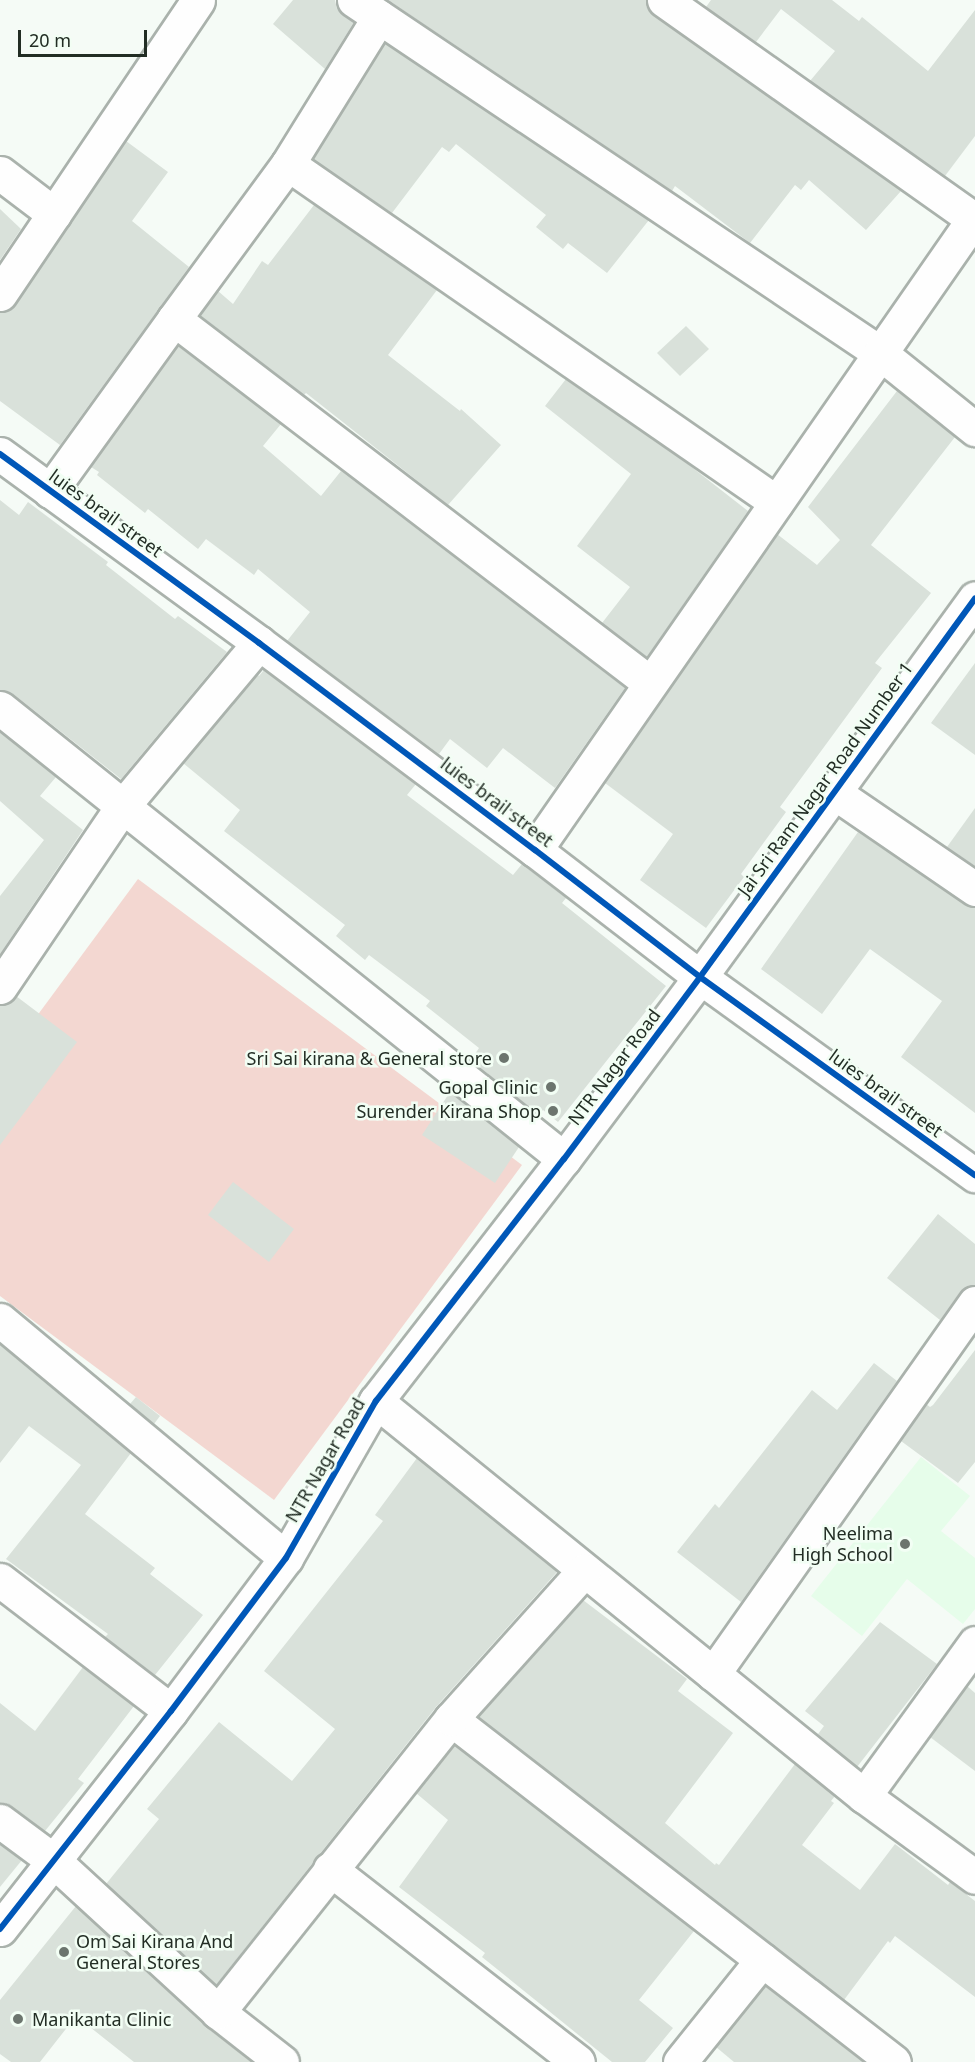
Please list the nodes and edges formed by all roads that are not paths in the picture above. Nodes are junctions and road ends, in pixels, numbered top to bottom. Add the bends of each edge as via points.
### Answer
1 (198, 0) edge
2 (664, 0) edge
3 (367, 8) edge
4 (288, 164) junction
5 (0, 173) edge
6 (54, 214) junction
7 (974, 218) edge
8 (0, 294) edge
9 (174, 319) junction
10 (879, 353) junction
11 (975, 429) edge
12 (0, 454) edge
13 (50, 491) junction
14 (776, 502) junction
15 (975, 598) edge
16 (259, 643) junction
17 (650, 683) junction
18 (0, 708) edge
19 (835, 793) junction
20 (122, 807) junction
21 (535, 850) junction
22 (975, 889) edge
23 (700, 977) junction
24 (0, 987) edge
25 (564, 1159) junction
26 (975, 1175) edge
27 (975, 1303) edge
28 (0, 1320) edge
29 (376, 1401) junction
30 (286, 1558) junction
31 (584, 1571) junction
32 (0, 1580) edge
33 (975, 1643) edge
34 (713, 1674) junction
35 (171, 1712) junction
36 (451, 1719) junction
37 (864, 1796) junction
38 (0, 1821) edge
39 (54, 1861) junction
40 (330, 1869) junction
41 (975, 1877) edge
42 (0, 1929) edge
43 (762, 1960) junction
44 (218, 2012) junction
45 (282, 2062) edge
46 (578, 2062) edge
47 (680, 2062) edge
48 (894, 2062) edge

1 - 6 street
2 - 7 street
3 - 4 street
3 - 10 street
4 - 9 street
4 - 14 street
5 - 6 street
6 - 8 street
7 - 10 street
9 - 13 street
9 - 17 street
10 - 11 street
10 - 14 street
12 - 13 street, luies brail street
13 - 16 street, luies brail street
14 - 17 street
15 - 19 street, Jai Sri Ram Nagar Road Number 1
16 - 20 street
16 - 21 street, luies brail street
17 - 21 street
18 - 20 street
19 - 22 street
19 - 23 street, Jai Sri Ram Nagar Road Number 1
20 - 24 street
20 - 25 street
21 - 23 street, luies brail street
23 - 25 street, NTR Nagar Road
23 - 26 street, luies brail street
25 - 29 street, NTR Nagar Road
27 - 34 street
28 - 30 street
29 - 30 street, NTR Nagar Road
29 - 31 street
30 - 35 street, NTR Nagar Road
31 - 34 street
31 - 36 street
32 - 35 street
33 - 37 street
34 - 37 street
35 - 39 street, NTR Nagar Road
36 - 40 street
36 - 43 street
37 - 41 street
38 - 39 street
39 - 42 street, NTR Nagar Road
39 - 44 street
40 - 44 street
40 - 46 street
43 - 47 street
43 - 48 street
44 - 45 street

